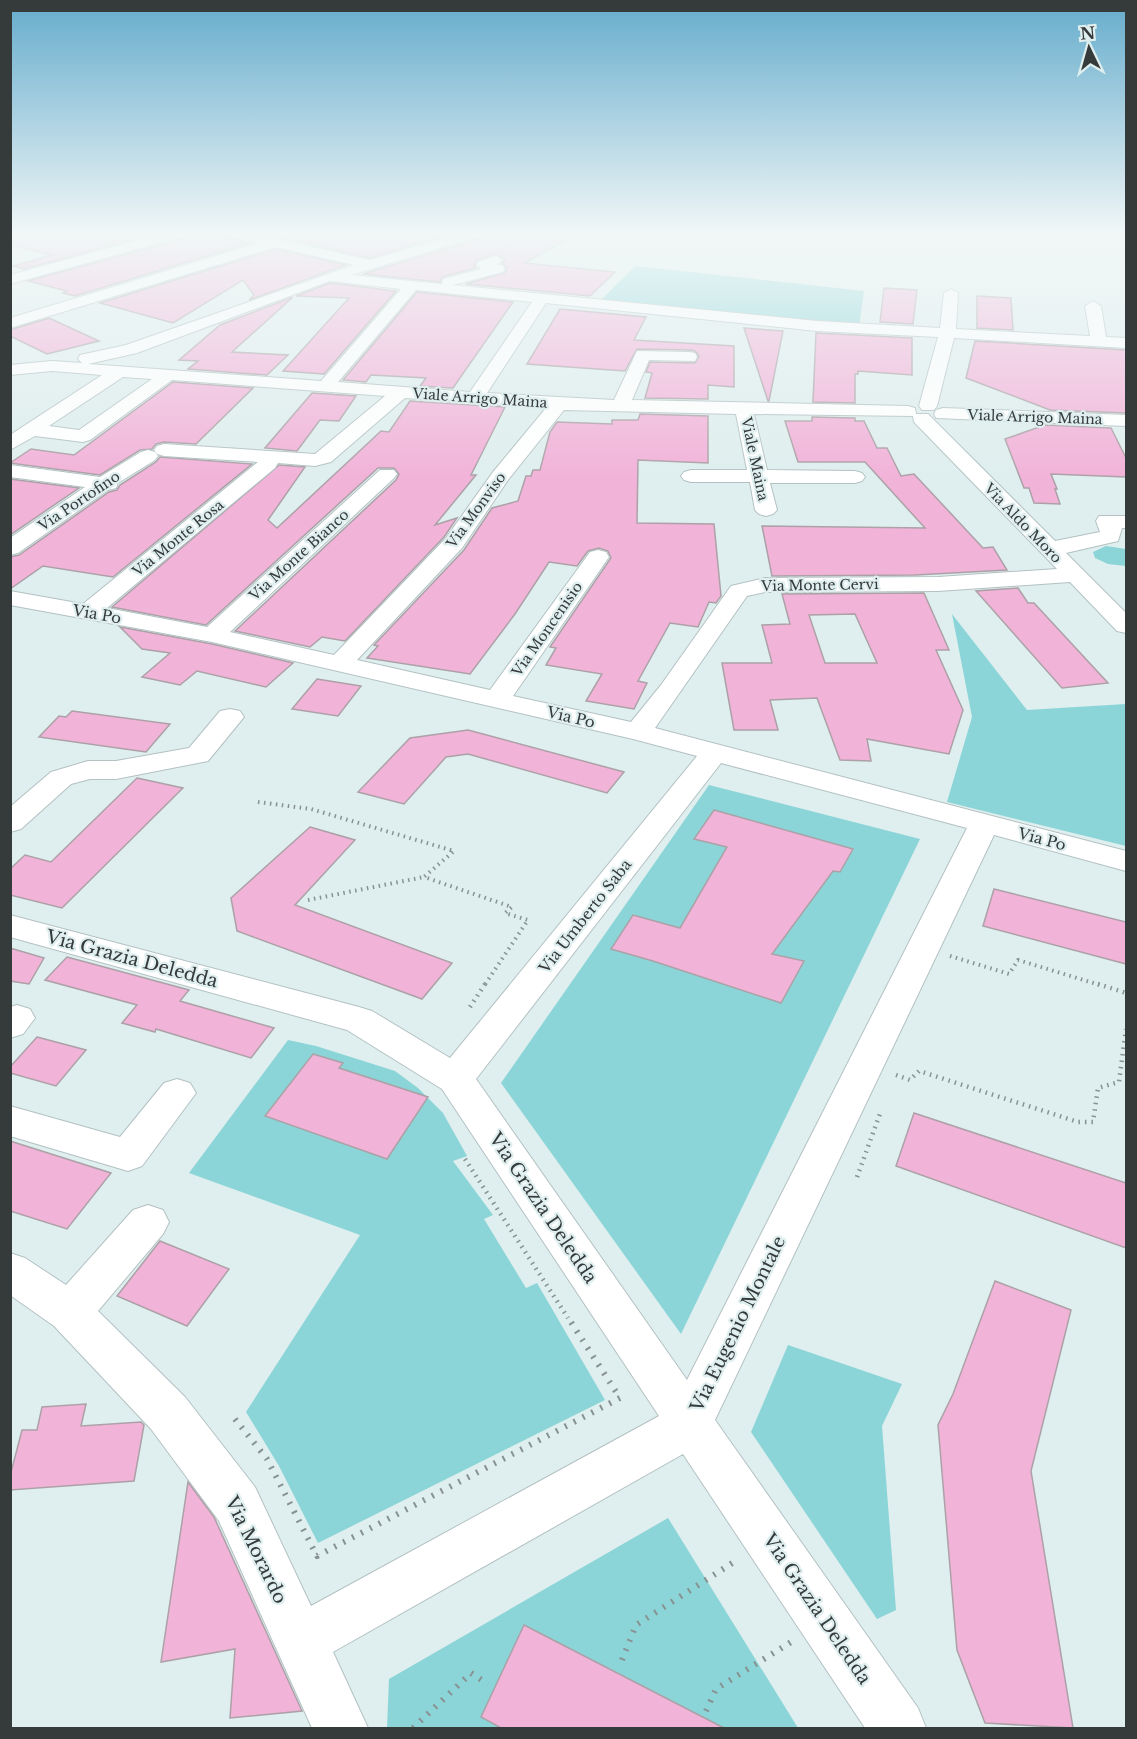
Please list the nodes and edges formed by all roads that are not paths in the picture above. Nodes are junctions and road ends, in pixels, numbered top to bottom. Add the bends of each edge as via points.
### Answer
1 (39, 314) edge
2 (226, 314) edge
3 (393, 314) edge
4 (531, 314) edge
5 (700, 314) edge
6 (949, 314) edge
7 (1094, 314) edge
8 (10, 323) edge
9 (947, 333) junction
10 (1099, 342) junction
11 (1126, 343) edge
12 (689, 357) dead end
13 (52, 366) junction
14 (10, 370) edge
15 (120, 371) junction
16 (168, 375) junction
17 (10, 385) edge
18 (325, 387) junction
19 (401, 392) junction
20 (475, 398) junction
21 (559, 404) junction
22 (620, 406) junction
23 (744, 409) junction
24 (925, 412) junction
25 (1126, 421) edge
26 (31, 430) junction
27 (10, 444) edge
28 (268, 464) dead end
29 (10, 471) edge
30 (387, 474) dead end
31 (691, 476) dead end
32 (760, 477) junction
33 (855, 477) dead end
34 (106, 483) junction
35 (766, 510) dead end
36 (1126, 522) edge
37 (10, 548) edge
38 (1048, 549) junction
39 (598, 557) dead end
40 (1074, 575) junction
41 (10, 598) edge
42 (88, 612) junction
43 (1126, 626) edge
44 (212, 635) junction
45 (339, 665) junction
46 (496, 700) junction
47 (230, 717) dead end
48 (638, 732) junction
49 (714, 753) junction
50 (10, 823) edge
51 (984, 824) junction
52 (1126, 861) edge
53 (10, 927) edge
54 (455, 1078) junction
55 (177, 1093) dead end
56 (10, 1121) edge
57 (148, 1222) dead end
58 (10, 1271) edge
59 (70, 1312) junction
60 (689, 1425) junction
61 (300, 1641) junction
62 (340, 1728) edge
63 (898, 1728) edge

1 - 8 street
2 - 13 street via 131,349
3 - 18 street
4 - 20 street
5 - 9 street
6 - 9 street
7 - 10 street
9 - 10 street
9 - 24 street
10 - 11 street
12 - 22 street via 643,355
13 - 14 street
13 - 15 street, Viale Arrigo Maina
13 - 17 street
15 - 16 street, Viale Arrigo Maina
15 - 26 street
16 - 18 street, Viale Arrigo Maina
16 - 26 street via 83,436
18 - 19 street, Viale Arrigo Maina
19 - 20 street, Viale Arrigo Maina
19 - 34 street, Via Portofino via 324,458 156,453
20 - 21 street, Viale Arrigo Maina
21 - 22 street, Viale Arrigo Maina
21 - 45 street, Via Monviso via 500,476 454,543
22 - 23 street, Viale Arrigo Maina
23 - 24 street, Viale Arrigo Maina
23 - 32 street, Viale Maina
24 - 25 street, Viale Arrigo Maina
24 - 38 street, Via Aldo Moro
26 - 27 street
28 - 42 street, Via Monte Rosa
29 - 34 street
30 - 44 street, Via Monte Bianco
31 - 32 street
32 - 33 street
32 - 35 street, Viale Maina
34 - 37 street, Via Portofino
36 - 38 street via 1107,521 1110,536
38 - 40 street, Via Aldo Moro
39 - 46 street, Via Moncenisio
40 - 43 street, Via Aldo Moro
40 - 48 street, Via Monte Cervi via 938,584 765,585 739,591
41 - 42 street, Via Po
42 - 44 street, Via Po
44 - 45 street, Via Po
45 - 46 street, Via Po
46 - 48 street, Via Po
47 - 50 street via 198,755 117,770 88,770 61,778
48 - 49 street, Via Po
49 - 51 street, Via Po
49 - 54 street, Via Umberto Saba
51 - 52 street, Via Po
51 - 60 street, Via Eugenio Montale
53 - 54 street, Via Grazia Deledda via 359,1020
54 - 60 street, Via Grazia Deledda
55 - 56 street via 128,1155
57 - 59 street
58 - 59 street, Via Morardo
59 - 61 street, Via Morardo via 168,1413 237,1504
60 - 61 street, Via Eugenio Montale
60 - 63 street, Via Grazia Deledda
61 - 62 street, Via Morardo

